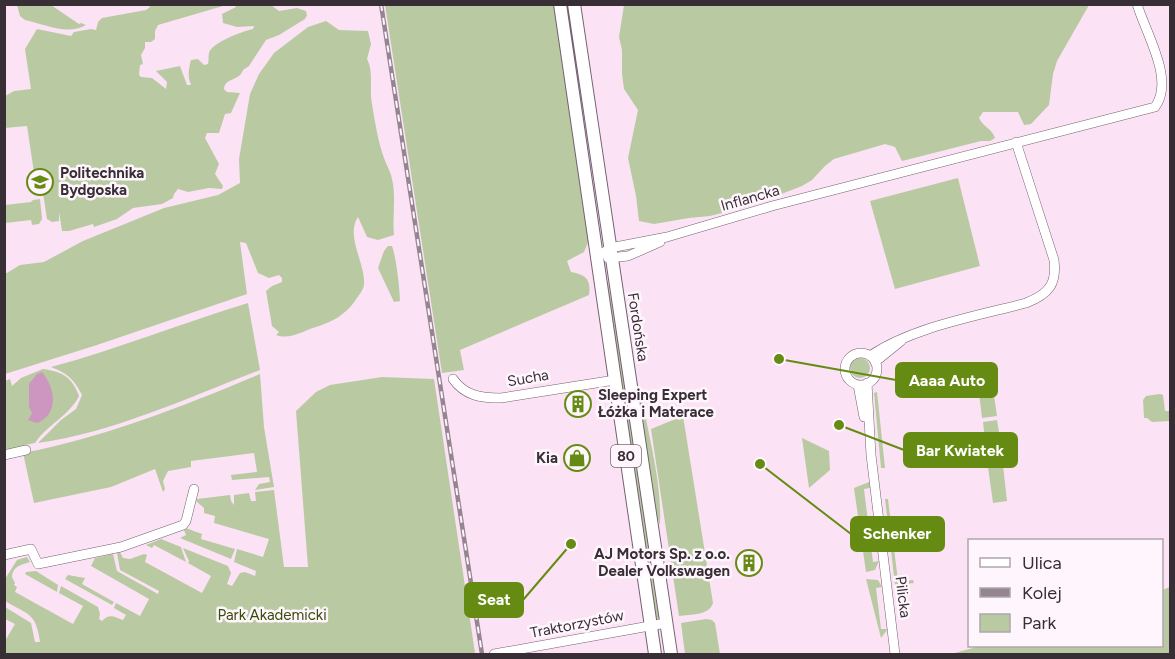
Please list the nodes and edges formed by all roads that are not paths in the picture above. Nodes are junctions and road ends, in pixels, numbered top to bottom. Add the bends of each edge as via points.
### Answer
1 (560, 4) edge
2 (574, 4) edge
3 (1137, 4) edge
4 (1016, 142) junction
5 (667, 237) junction
6 (611, 253) junction
7 (628, 256) junction
8 (596, 258) junction
9 (615, 278) junction
10 (873, 359) junction
11 (453, 379) dead end
12 (615, 380) junction
13 (862, 384) junction
14 (26, 450) dead end
15 (4, 455) edge
16 (194, 489) dead end
17 (4, 555) edge
18 (666, 622) junction
19 (650, 625) junction
20 (494, 654) edge
21 (655, 654) edge
22 (671, 654) edge
23 (895, 654) edge

1 - 8 main road, Fordońska / 80
2 - 6 main road, Fordońska / 80
3 - 4 street, Inflancka via 1166,70 1161,102 1148,110
4 - 5 street, Inflancka
4 - 10 street via 1054,260 1053,283 1042,296 1026,303 888,344
5 - 6 street, Inflancka
5 - 7 street, Inflancka
6 - 7 street, Inflancka
6 - 8 street
6 - 9 main road, Fordońska / 80
7 - 9 street
8 - 12 main road, Fordońska / 80
9 - 18 main road, Fordońska / 80
10 - 13 street via 875,377
10 - 13 street via 858,353 846,362 846,376 851,382
11 - 12 street, Sucha via 458,387 485,398
12 - 19 main road, Fordońska / 80
13 - 23 street, Pilicka
14 - 15 street
16 - 17 street via 183,525 138,542 38,564 31,549
18 - 19 street, Traktorzystów
18 - 22 main road, Fordońska / 80
19 - 20 street, Traktorzystów
19 - 21 main road, Fordońska / 80

